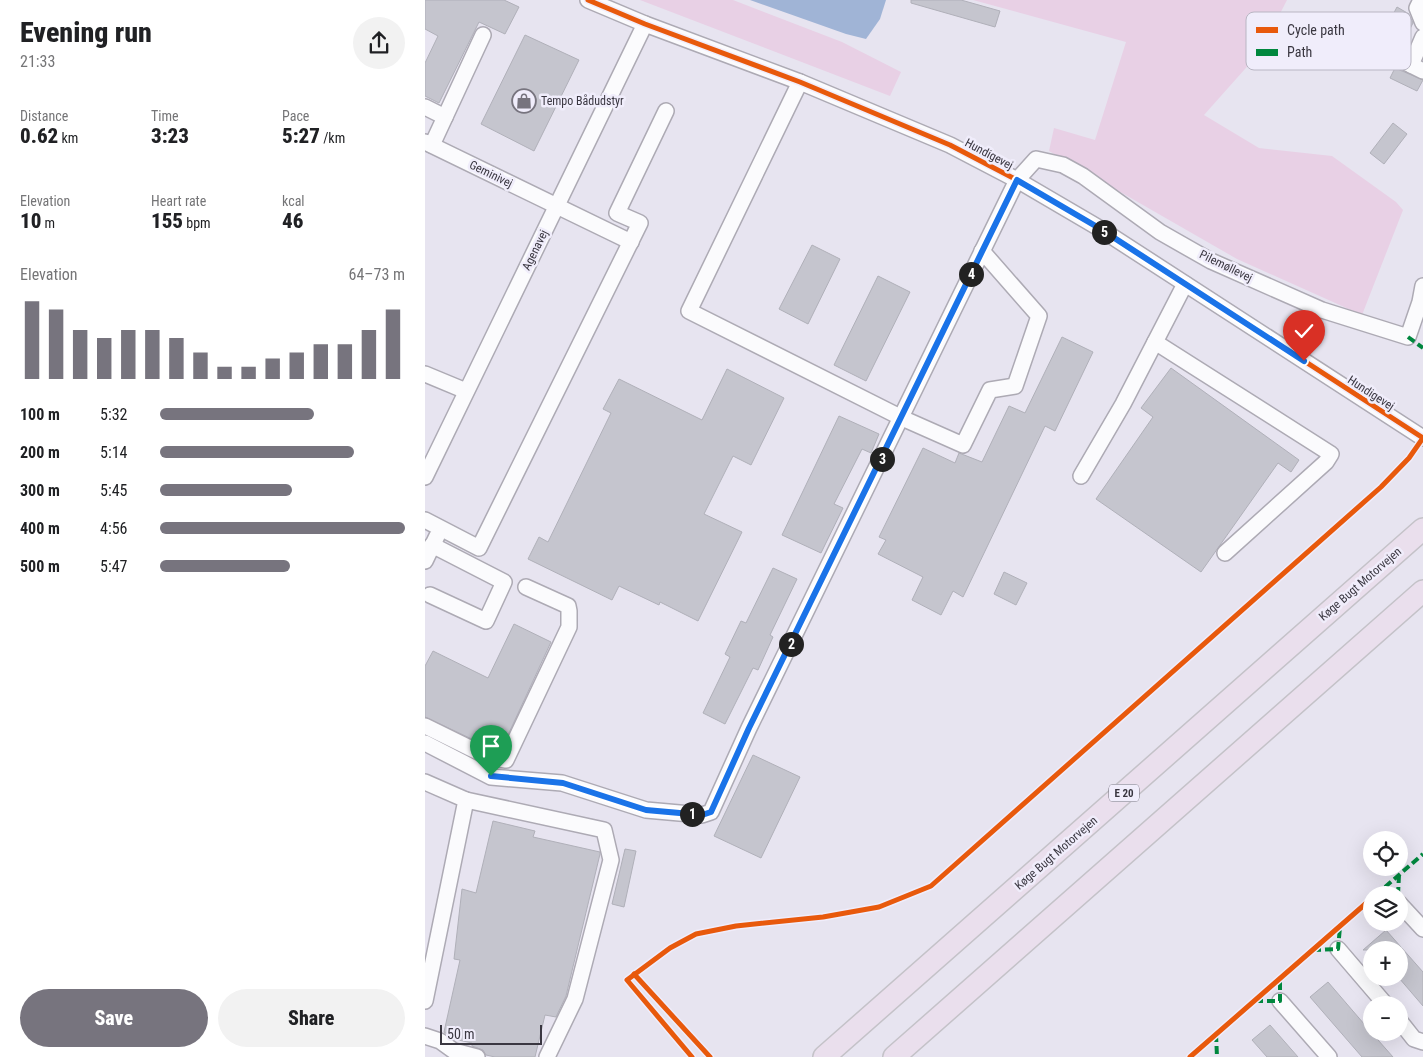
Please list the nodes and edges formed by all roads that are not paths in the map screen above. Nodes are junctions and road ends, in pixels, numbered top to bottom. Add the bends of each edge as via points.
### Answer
1 (588, 0) edge
2 (1421, 0) edge
3 (1423, 23) edge
4 (645, 24) junction
5 (483, 35) dead end
6 (1423, 37) edge
7 (1417, 68) edge
8 (800, 82) junction
9 (425, 107) edge
10 (666, 111) dead end
11 (445, 117) junction
12 (428, 144) edge
13 (1017, 180) junction
14 (557, 206) junction
15 (631, 242) junction
16 (982, 251) junction
17 (1185, 284) junction
18 (1423, 286) edge
19 (1155, 342) junction
20 (425, 374) edge
21 (466, 391) junction
22 (902, 418) junction
23 (1423, 438) edge
24 (1081, 476) dead end
25 (425, 477) edge
26 (425, 520) edge
27 (441, 528) junction
28 (1423, 529) edge
29 (432, 545) junction
30 (1225, 553) dead end
31 (425, 561) edge
32 (526, 587) dead end
33 (1423, 591) edge
34 (430, 595) dead end
35 (425, 726) edge
36 (425, 743) edge
37 (425, 782) edge
38 (466, 800) junction
39 (1408, 913) edge
40 (1423, 929) edge
41 (1339, 949) dead end
42 (1378, 996) edge
43 (425, 1001) edge
44 (1280, 1001) dead end
45 (1408, 1031) edge
46 (425, 1036) edge
47 (1423, 1042) edge
48 (477, 1057) edge
49 (547, 1057) edge
50 (824, 1057) edge
51 (894, 1057) edge
52 (1329, 1057) edge

1 - 4 street, Hundigevej
2 - 3 street via 1417,8
4 - 8 street, Hundigevej
4 - 14 street, Agenavej
5 - 11 street
6 - 7 street
8 - 13 street, Hundigevej via 950,145
8 - 22 street via 689,311
9 - 11 street
10 - 15 street via 617,212 640,223
11 - 12 street
12 - 14 street, Geminivej
13 - 16 street
13 - 17 street, Hundigevej
13 - 18 street, Pilemøllevej via 1036,159 1063,165 1160,232 1211,261 1322,310 1408,337
14 - 15 street, Geminivej
14 - 21 street, Agenavej
15 - 27 street via 479,548
16 - 22 street
16 - 22 street via 1039,316 1015,386 990,390 963,445
17 - 19 street
17 - 23 street, Hundigevej
19 - 24 street
19 - 30 street via 1331,454
20 - 21 street
21 - 25 street, Agenavej
22 - 36 street via 711,812 702,815 646,810 563,783 491,776
26 - 27 street
27 - 29 street
28 - 50 highway, Køge Bugt Motorvejen / E 20
29 - 31 street
29 - 34 street via 504,582 486,620
32 - 35 street via 568,606 569,627 506,760 488,757
33 - 51 highway
37 - 38 street
38 - 43 street
38 - 49 street via 604,830 611,860 575,998
39 - 40 street
41 - 42 street
44 - 52 street
45 - 47 street via 1414,1039
46 - 48 street via 454,1051

